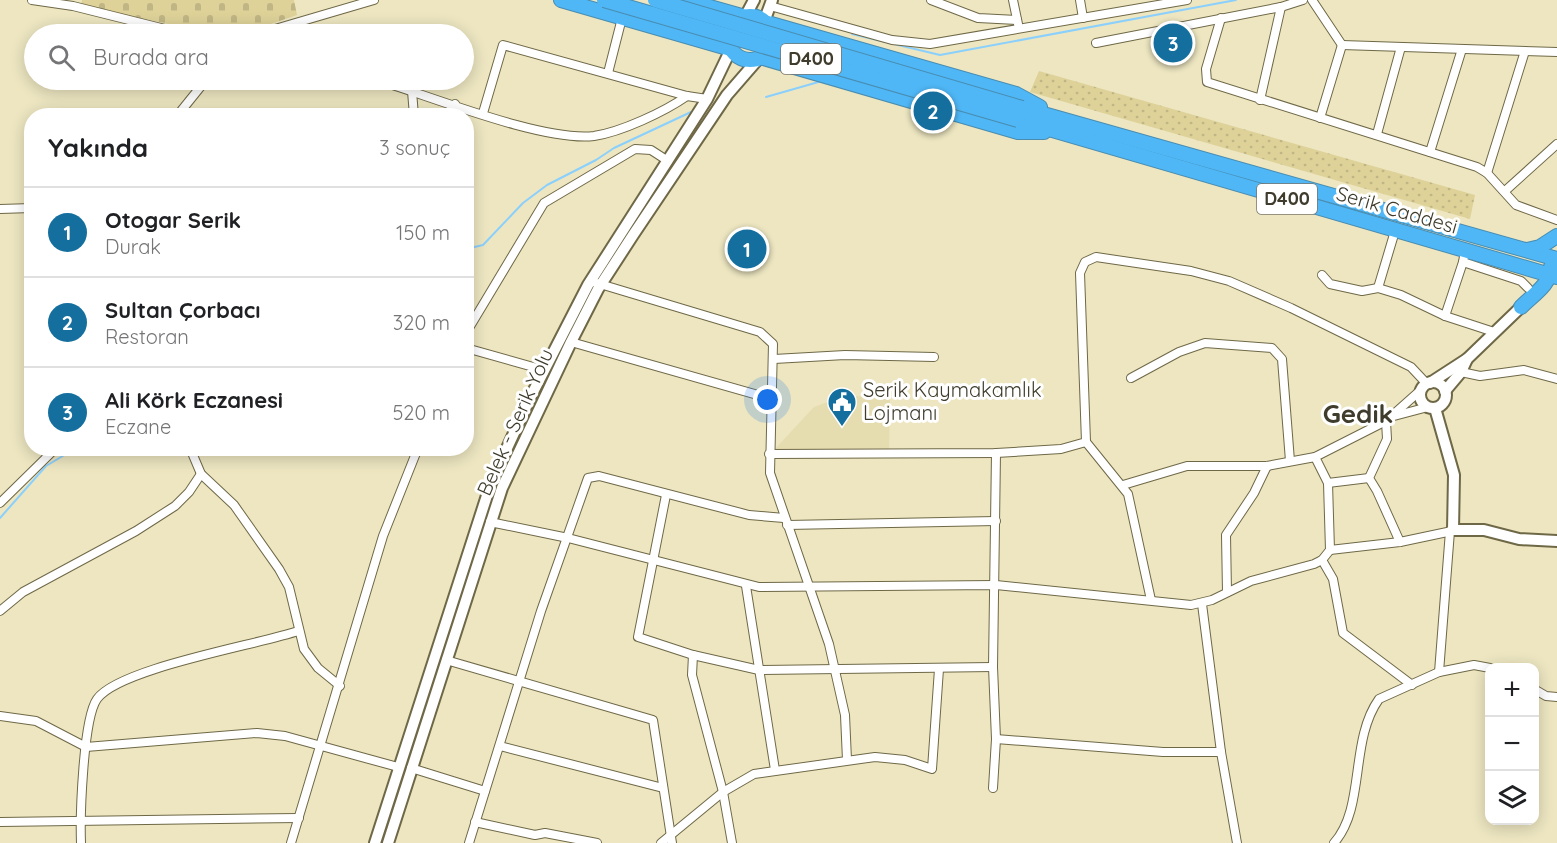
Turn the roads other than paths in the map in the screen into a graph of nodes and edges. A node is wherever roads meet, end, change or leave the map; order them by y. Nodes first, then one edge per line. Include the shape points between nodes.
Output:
1 (33, 0) edge
2 (374, 0) edge
3 (561, 0) edge
4 (604, 0) edge
5 (655, 0) edge
6 (685, 0) edge
7 (754, 0) edge
8 (931, 0) edge
9 (1012, 0) edge
10 (1080, 0) edge
11 (1187, 0) edge
12 (1303, 0) edge
13 (1312, 0) edge
14 (947, 2) edge
15 (771, 3) edge
16 (1142, 4) edge
17 (1281, 7) junction
18 (745, 17) junction
19 (622, 18) junction
20 (1083, 18) junction
21 (1221, 18) junction
22 (1017, 20) junction
23 (764, 22) junction
24 (145, 24) edge
25 (292, 24) edge
26 (1019, 28) junction
27 (1096, 43) dead end
28 (1342, 45) junction
29 (1401, 47) junction
30 (731, 49) junction
31 (1462, 49) junction
32 (1525, 51) junction
33 (1557, 52) edge
34 (760, 57) junction
35 (609, 73) junction
36 (198, 90) edge
37 (409, 90) edge
38 (412, 91) junction
39 (687, 96) junction
40 (707, 99) junction
41 (1260, 100) junction
42 (455, 104) junction
43 (183, 108) edge
44 (413, 108) edge
45 (452, 108) edge
46 (467, 108) edge
47 (474, 110) edge
48 (483, 113) junction
49 (1020, 114) junction
50 (1320, 118) junction
51 (1062, 126) junction
52 (1377, 134) junction
53 (1557, 144) edge
54 (1430, 152) junction
55 (668, 161) junction
56 (1487, 173) junction
57 (1505, 191) junction
58 (24, 208) edge
59 (0, 209) edge
60 (1557, 220) edge
61 (1395, 231) junction
62 (1434, 241) junction
63 (1464, 256) junction
64 (1551, 261) edge
65 (1322, 275) dead end
66 (596, 283) junction
67 (1378, 288) junction
68 (1528, 288) junction
69 (1521, 307) junction
70 (1445, 316) junction
71 (474, 320) edge
72 (1494, 332) junction
73 (571, 342) junction
74 (474, 350) edge
75 (934, 357) dead end
76 (774, 359) junction
77 (1467, 359) junction
78 (544, 370) junction
79 (1461, 372) junction
80 (1131, 378) dead end
81 (1557, 379) edge
82 (1426, 385) junction
83 (1445, 391) junction
84 (772, 399) junction
85 (1432, 407) junction
86 (1394, 416) junction
87 (1386, 421) junction
88 (1086, 442) junction
89 (996, 453) junction
90 (769, 454) junction
91 (48, 456) edge
92 (195, 456) edge
93 (415, 456) edge
94 (1316, 457) junction
95 (1290, 461) junction
96 (1268, 466) junction
97 (201, 474) junction
98 (1369, 478) junction
99 (1328, 483) junction
100 (1123, 485) junction
101 (666, 495) junction
102 (0, 503) edge
103 (786, 521) junction
104 (996, 521) junction
105 (490, 522) junction
106 (1452, 531) junction
107 (568, 538) junction
108 (1557, 541) edge
109 (1400, 542) junction
110 (1330, 550) junction
111 (1322, 560) junction
112 (653, 561) junction
113 (746, 585) junction
114 (996, 585) junction
115 (808, 589) junction
116 (1227, 592) junction
117 (1151, 600) junction
118 (1202, 604) junction
119 (0, 611) edge
120 (298, 631) junction
121 (693, 655) junction
122 (446, 660) junction
123 (993, 667) junction
124 (1485, 668) edge
125 (939, 669) junction
126 (759, 670) junction
127 (834, 670) junction
128 (1439, 672) junction
129 (520, 681) junction
130 (1412, 685) junction
131 (340, 686) junction
132 (1539, 692) edge
133 (1557, 697) edge
134 (0, 716) edge
135 (996, 739) junction
136 (319, 745) junction
137 (500, 746) junction
138 (86, 747) junction
139 (1221, 752) junction
140 (848, 760) junction
141 (398, 767) junction
142 (411, 768) junction
143 (775, 770) junction
144 (663, 788) junction
145 (993, 788) dead end
146 (485, 792) junction
147 (723, 792) junction
148 (298, 818) junction
149 (0, 822) edge
150 (80, 822) junction
151 (475, 822) junction
152 (534, 839) edge
153 (672, 839) edge
154 (81, 843) edge
155 (291, 843) edge
156 (375, 843) edge
157 (388, 843) edge
158 (469, 843) edge
159 (597, 843) edge
160 (660, 843) edge
161 (732, 843) edge
162 (1237, 843) edge
163 (1334, 843) edge

1 - 24 street
2 - 25 street
3 - 19 highway
4 - 49 highway, D400, bridge
5 - 49 highway, D400, bridge
6 - 18 highway
7 - 18 main road
8 - 14 street
9 - 22 street
10 - 20 street
11 - 16 street
12 - 17 street
13 - 28 street
14 - 22 street via 978,18
15 - 23 main road
15 - 26 street via 917,44
16 - 20 street
17 - 21 street
17 - 41 street
18 - 23 highway
18 - 30 highway via 730,30
19 - 30 highway
19 - 35 street
20 - 26 street
21 - 27 street
21 - 41 street via 1206,69 1208,82
22 - 26 street
23 - 34 highway via 771,41
23 - 51 highway via 1016,94
28 - 29 street
28 - 50 street
29 - 31 street
29 - 52 street
30 - 34 highway via 747,60
30 - 40 main road, Belek - Serik Yolu
31 - 32 street
31 - 54 street
32 - 33 street
32 - 56 street
34 - 51 highway via 1018,132
34 - 66 main road, Belek - Serik Yolu via 727,95
35 - 39 street
35 - 48 street via 503,45
36 - 43 street
37 - 38 street
38 - 42 street
38 - 44 street
39 - 40 street
39 - 48 street via 618,130 595,136 557,134
40 - 55 main road, Belek - Serik Yolu
41 - 50 street
42 - 45 street
42 - 46 street
47 - 48 street
49 - 51 highway, Serik Caddesi / D400
50 - 52 street
51 - 61 highway, Serik Caddesi / D400
51 - 64 highway, Serik Caddesi / D400 via 1524,250 1540,247
52 - 54 street
53 - 57 street
54 - 56 street
55 - 66 main road, Belek - Serik Yolu
55 - 71 street via 651,150 635,149 546,201
56 - 57 street
57 - 60 street via 1516,205
58 - 59 street
61 - 62 highway, Serik Caddesi / D400
61 - 67 street
62 - 63 highway, Serik Caddesi / D400
62 - 64 highway via 1454,242 1528,261
63 - 64 highway, Serik Caddesi / D400
63 - 68 street via 1521,280
63 - 70 street
64 - 68 highway
64 - 69 highway
65 - 67 street via 1330,284 1344,288
66 - 73 main road, Belek - Serik Yolu
66 - 76 street via 765,334 773,344
66 - 78 main road, Belek - Serik Yolu
67 - 70 street
68 - 69 highway
69 - 72 main road
70 - 72 street
72 - 77 main road
73 - 84 street
73 - 105 main road, Belek - Serik Yolu via 502,488
74 - 78 street
75 - 76 street via 845,355
76 - 84 street
77 - 79 main road
77 - 82 main road
78 - 141 main road, Belek - Serik Yolu via 491,483
79 - 81 street via 1480,376 1524,370
79 - 83 main road
80 - 95 street via 1205,343 1272,348 1282,359
82 - 83 main road via 1437,384
82 - 85 main road via 1421,399
82 - 86 street
82 - 88 street via 1411,368 1229,281 1191,271 1096,257 1085,262 1080,273
83 - 85 main road via 1444,402
84 - 90 street
85 - 86 street
85 - 106 main road via 1452,462
86 - 87 street
87 - 94 street
87 - 98 street via 1388,439
88 - 89 street via 1061,450
88 - 100 street
89 - 90 street
89 - 104 street
90 - 103 street via 770,473
91 - 102 street
92 - 97 street
93 - 131 street via 383,536
94 - 95 street
94 - 99 street
95 - 96 street
96 - 100 street via 1186,466
96 - 116 street via 1226,535
97 - 119 street via 175,506 23,592
97 - 120 street via 234,505 279,569 289,588
98 - 99 street
98 - 109 street
99 - 110 street
100 - 117 street via 1132,504
101 - 103 street
101 - 107 street via 592,475
101 - 112 street
103 - 104 street
103 - 115 street
104 - 114 street
105 - 107 street
105 - 122 main road, Belek - Serik Yolu
106 - 108 main road via 1484,530 1519,539
106 - 109 street
106 - 128 street
107 - 112 street
107 - 129 street
109 - 110 street
110 - 111 street
111 - 116 street
111 - 130 street via 1333,579 1343,633
112 - 113 street
112 - 121 street via 638,637
113 - 115 street
113 - 126 street
114 - 115 street
114 - 117 street
114 - 123 street
115 - 127 street via 829,644
116 - 118 street
117 - 118 street
118 - 139 street
120 - 131 street via 309,658
120 - 138 street via 219,650 111,686 91,711
121 - 126 street
121 - 147 street via 692,675
122 - 129 street
122 - 142 main road, Belek - Serik Yolu
123 - 125 street
123 - 135 street
124 - 128 street via 1474,665
125 - 127 street
125 - 140 street via 932,769 896,759
126 - 127 street
126 - 143 street
127 - 140 street via 847,727
128 - 130 street
129 - 137 street
129 - 144 street via 652,720
130 - 163 street via 1383,696 1376,703 1360,749 1349,817
131 - 136 street
132 - 133 street
134 - 138 street via 36,722
135 - 139 street via 1162,752
135 - 145 street
136 - 138 street via 271,734 245,733
136 - 141 street
136 - 148 street
137 - 144 street
137 - 146 street
138 - 150 street
139 - 162 street
140 - 143 street
141 - 156 main road, Belek - Serik Yolu
142 - 146 street
142 - 157 main road, Belek - Serik Yolu
143 - 147 street via 745,777
144 - 153 street
146 - 151 street
147 - 153 street
147 - 161 street
148 - 150 street
148 - 155 street
149 - 150 street
150 - 154 street
151 - 152 street
151 - 158 street
152 - 159 street via 545,833
153 - 160 street

